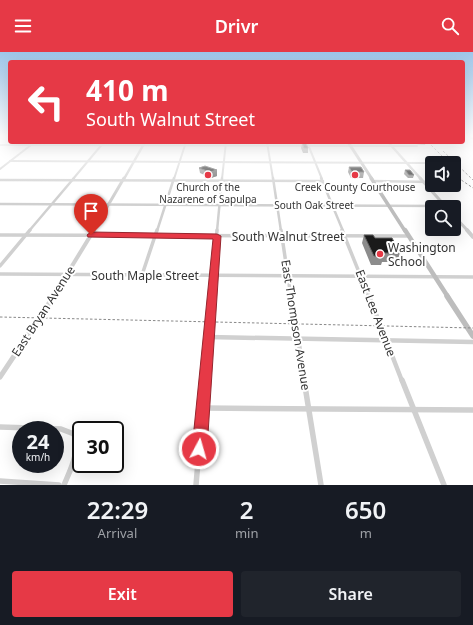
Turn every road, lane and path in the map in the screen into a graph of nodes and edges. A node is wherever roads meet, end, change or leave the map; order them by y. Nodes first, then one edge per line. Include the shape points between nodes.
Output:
1 (17, 156) edge
2 (92, 156) edge
3 (137, 156) edge
4 (181, 156) edge
5 (224, 156) edge
6 (268, 156) edge
7 (313, 156) edge
8 (356, 156) edge
9 (402, 156) edge
10 (10, 161) junction
11 (88, 161) junction
12 (134, 161) junction
13 (179, 161) junction
14 (223, 162) junction
15 (269, 162) junction
16 (315, 162) junction
17 (360, 162) junction
18 (407, 162) junction
19 (425, 163) edge
20 (0, 165) edge
21 (5, 165) junction
22 (0, 169) edge
23 (0, 180) edge
24 (123, 180) junction
25 (71, 181) junction
26 (172, 181) junction
27 (222, 181) junction
28 (272, 181) junction
29 (323, 181) junction
30 (373, 181) junction
31 (423, 182) junction
32 (440, 200) edge
33 (0, 204) edge
34 (52, 204) junction
35 (109, 204) junction
36 (164, 205) junction
37 (220, 205) junction
38 (332, 205) junction
39 (276, 206) junction
40 (389, 206) junction
41 (425, 206) edge
42 (461, 223) edge
43 (0, 235) edge
44 (26, 235) junction
45 (91, 235) junction
46 (153, 236) junction
47 (217, 236) junction
48 (282, 236) junction
49 (345, 236) junction
50 (408, 236) junction
51 (473, 236) edge
52 (0, 266) edge
53 (0, 274) edge
54 (142, 274) junction
55 (68, 275) junction
56 (214, 275) junction
57 (287, 276) junction
58 (362, 276) junction
59 (434, 276) junction
60 (473, 276) edge
61 (473, 336) edge
62 (209, 337) junction
63 (297, 338) junction
64 (386, 340) junction
65 (473, 342) edge
66 (0, 377) edge
67 (203, 408) junction
68 (309, 409) junction
69 (473, 410) edge
70 (415, 411) junction
71 (0, 427) edge
72 (0, 481) edge
73 (59, 485) edge
74 (64, 485) edge
75 (196, 485) edge
76 (321, 485) edge
77 (444, 485) edge

1 - 10 street
2 - 11 street
3 - 12 street, East Bryan Avenue
4 - 13 street
5 - 14 street
6 - 15 street, East Thompson Avenue
7 - 16 street, East Lee Avenue
8 - 17 main road
9 - 18 street
10 - 11 street
10 - 21 street
11 - 12 street
11 - 25 street
12 - 13 street
12 - 24 street, East Bryan Avenue
13 - 14 street
13 - 26 street
14 - 15 street
14 - 27 street
15 - 16 street
15 - 28 street, East Thompson Avenue
16 - 17 street
16 - 29 street, East Lee Avenue
17 - 18 street
17 - 30 main road
18 - 19 street
18 - 31 street
20 - 21 street
21 - 22 street
23 - 25 street
24 - 25 street
24 - 26 street
24 - 35 street, East Bryan Avenue
25 - 34 street
26 - 27 street
26 - 36 street
27 - 28 street
27 - 37 street
28 - 29 street
28 - 39 street, East Thompson Avenue
29 - 38 street, East Lee Avenue
30 - 31 street
30 - 40 main road
31 - 32 street
33 - 34 street, South Oak Street
34 - 35 street, South Oak Street
34 - 44 street
35 - 36 street, South Oak Street
35 - 45 street, East Bryan Avenue
36 - 37 street, South Oak Street
36 - 46 street
37 - 39 street, South Oak Street
37 - 47 street
38 - 39 street, South Oak Street
38 - 40 street, South Oak Street
38 - 49 street, East Lee Avenue
39 - 48 street, East Thompson Avenue
40 - 41 street, South Oak Street
40 - 50 main road
42 - 51 street
43 - 44 street, South Walnut Street
44 - 45 street, South Walnut Street
44 - 52 street
45 - 46 street, South Walnut Street
45 - 55 street, East Bryan Avenue
46 - 47 street, South Walnut Street
46 - 54 street
47 - 48 street, South Walnut Street
47 - 56 street
48 - 49 street, South Walnut Street
48 - 57 street, East Thompson Avenue
49 - 50 street, South Walnut Street
49 - 58 street, East Lee Avenue
50 - 59 main road
53 - 55 street, South Maple Street
54 - 55 street, South Maple Street
54 - 56 street, South Maple Street
55 - 66 street, East Bryan Avenue
56 - 57 street, South Maple Street
56 - 62 street
57 - 58 street, South Maple Street
57 - 63 street, East Thompson Avenue
58 - 59 street, South Maple Street
58 - 64 street, East Lee Avenue
59 - 60 street, South Maple Street
59 - 61 main road
62 - 63 street
62 - 67 street
63 - 64 street
63 - 68 street, East Thompson Avenue
64 - 65 street
64 - 70 street, East Lee Avenue
67 - 68 street
67 - 75 street
68 - 70 street
68 - 76 street, East Thompson Avenue
69 - 70 street
70 - 77 street, East Lee Avenue
71 - 74 street via 61,430 74,434 77,447
72 - 73 street

